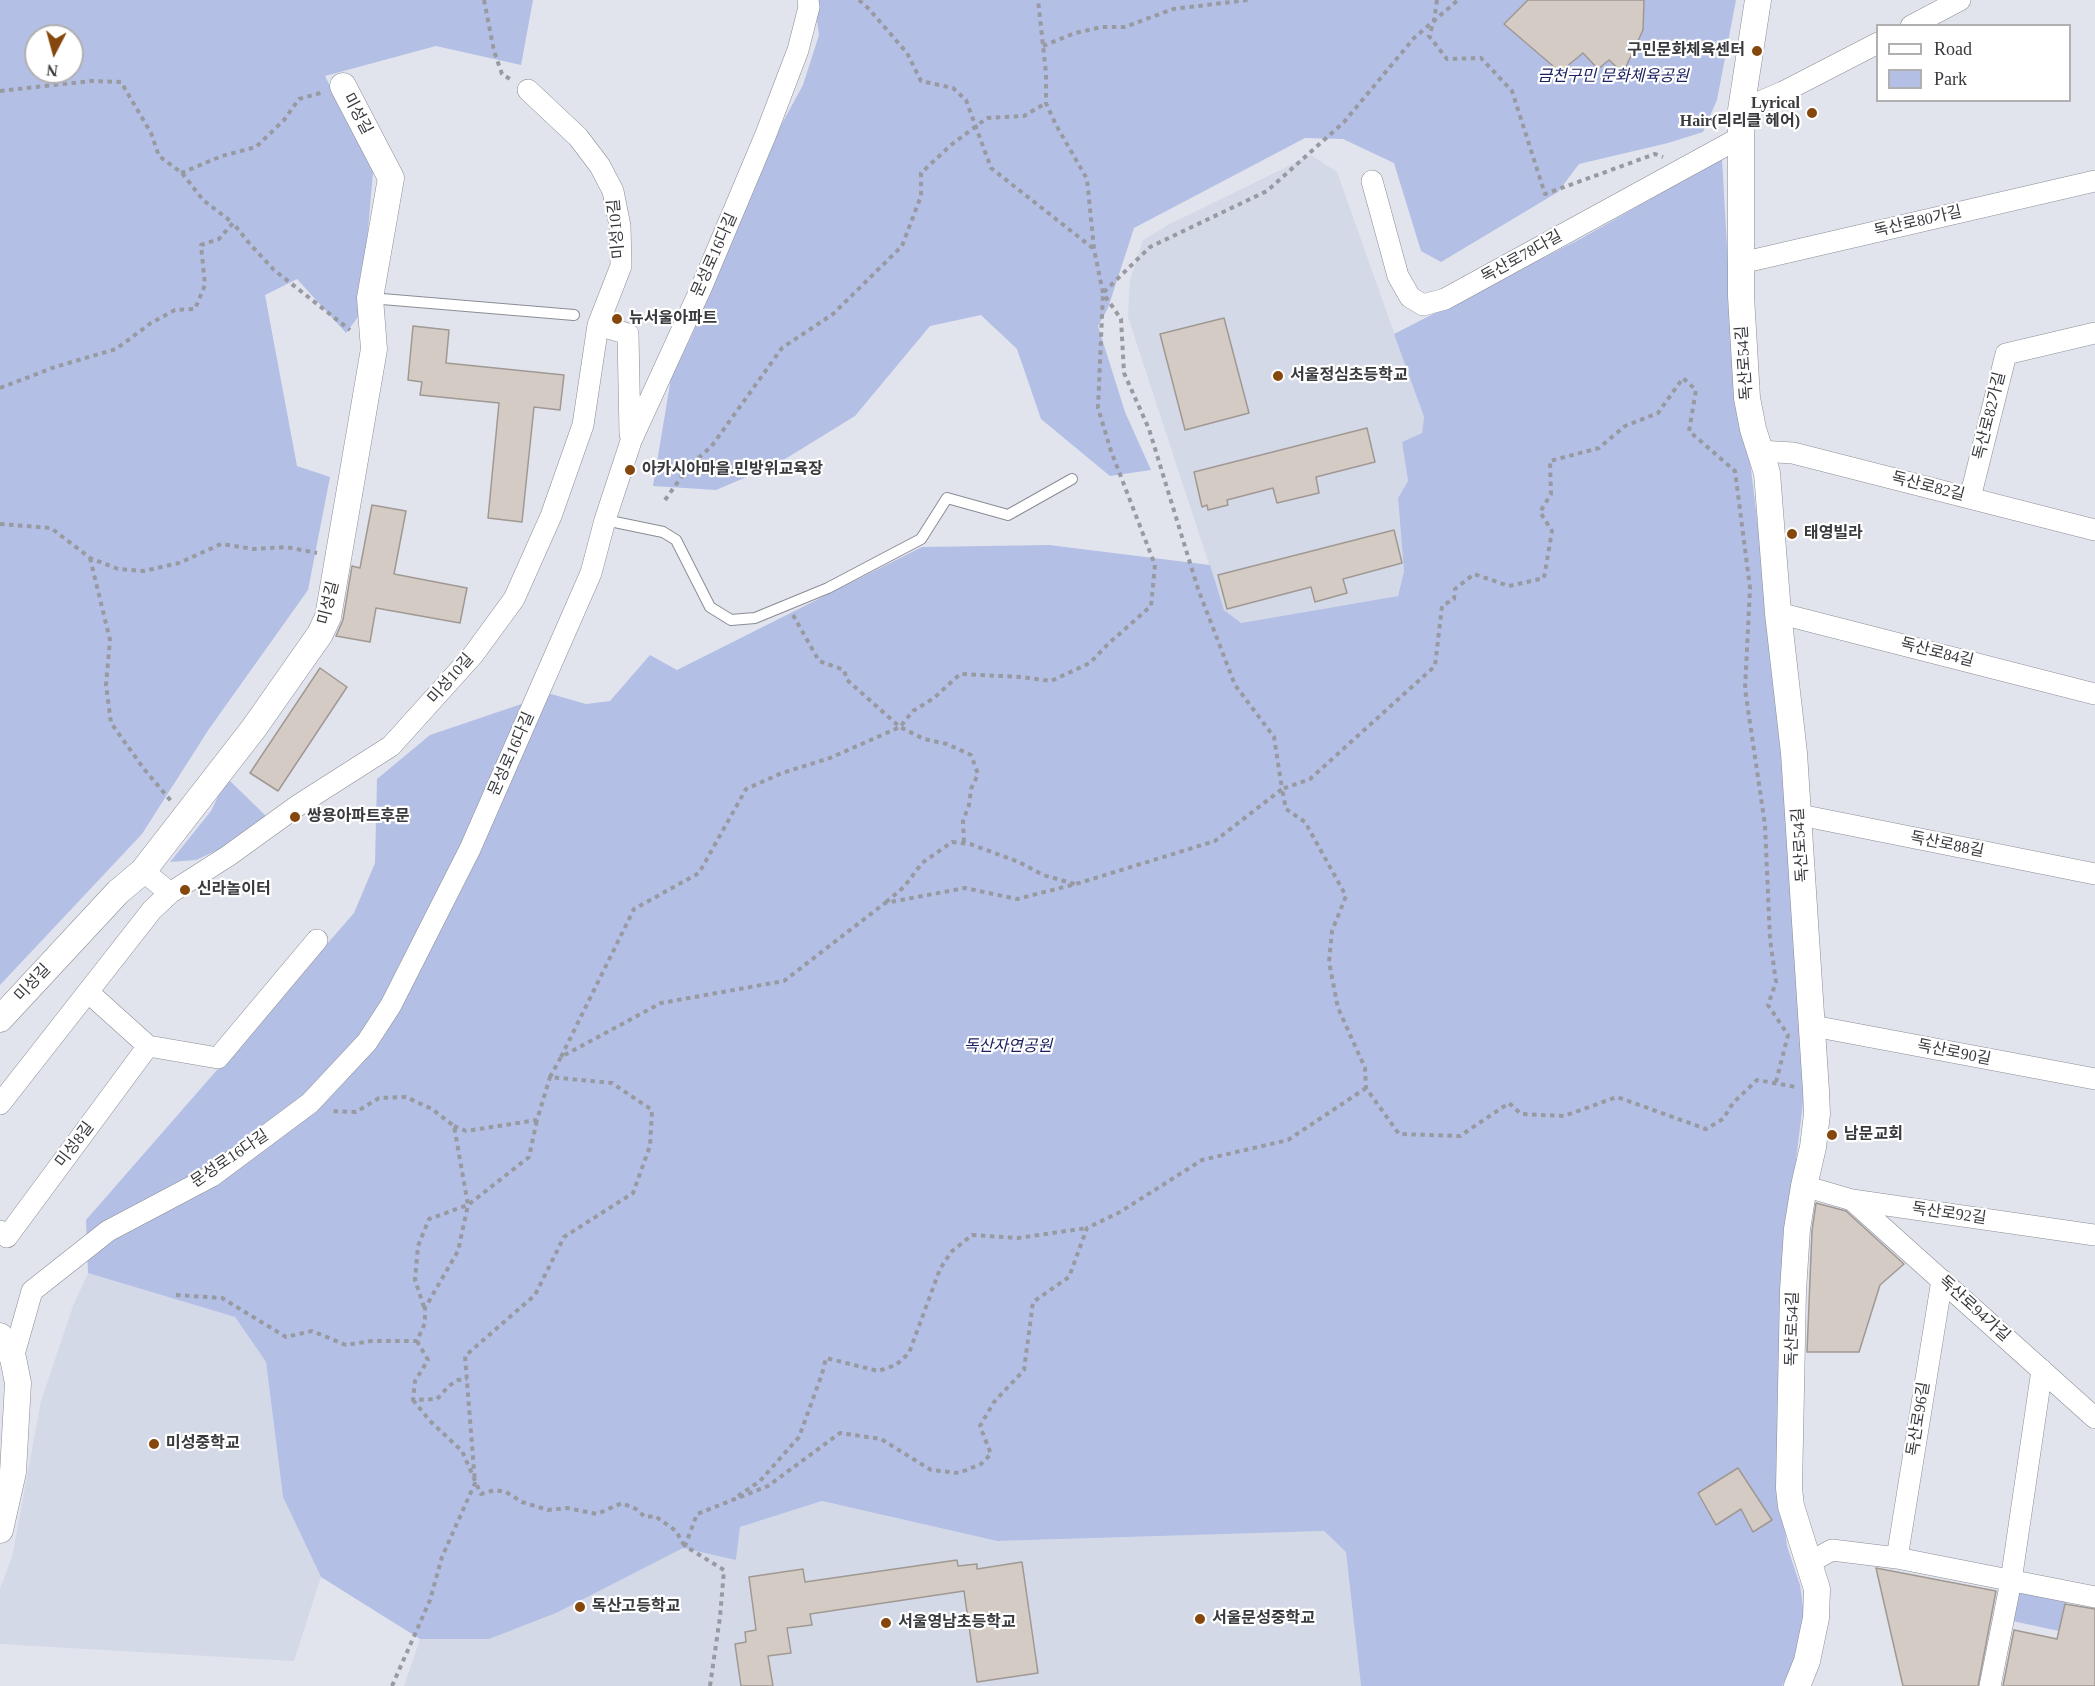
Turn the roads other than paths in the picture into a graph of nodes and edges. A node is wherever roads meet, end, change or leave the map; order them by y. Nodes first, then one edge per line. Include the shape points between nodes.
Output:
1 (808, 0) edge
2 (1758, 0) edge
3 (1960, 0) edge
4 (1915, 24) edge
5 (1876, 44) edge
6 (343, 86) road end
7 (528, 90) road end
8 (1741, 110) junction
9 (1741, 137) junction
10 (1372, 181) dead end
11 (2095, 181) edge
12 (1741, 263) junction
13 (370, 298) junction
14 (574, 315) dead end
15 (598, 325) junction
16 (2095, 333) edge
17 (631, 441) junction
18 (1759, 451) junction
19 (1072, 479) dead end
20 (1970, 498) junction
21 (605, 520) junction
22 (2095, 530) edge
23 (1778, 613) junction
24 (2095, 694) edge
25 (1800, 816) junction
26 (143, 871) junction
27 (2095, 874) edge
28 (170, 893) junction
29 (317, 940) dead end
30 (88, 992) junction
31 (0, 1019) edge
32 (1813, 1026) junction
33 (148, 1046) junction
34 (2095, 1079) edge
35 (0, 1104) edge
36 (1804, 1186) junction
37 (1852, 1200) junction
38 (0, 1231) edge
39 (2095, 1235) edge
40 (1942, 1280) junction
41 (6, 1347) edge
42 (2042, 1370) junction
43 (2095, 1418) edge
44 (0, 1530) edge
45 (1897, 1558) junction
46 (1810, 1562) junction
47 (2011, 1581) junction
48 (2095, 1598) edge
49 (1797, 1686) edge
50 (1990, 1686) edge

1 - 17 street, 문성로16다길 via 798,50 751,173
2 - 8 street, 독산로54길
3 - 4 street
5 - 8 street
6 - 13 street, 미성길 via 391,178
7 - 15 street, 미성10길 via 578,137 613,191 620,226 621,266
8 - 9 street, 독산로54길
9 - 10 street, 독산로78다길 via 1445,299 1423,305 1410,297 1398,276
9 - 12 street, 독산로54길
11 - 12 street, 독산로80가길
12 - 18 street, 독산로54길 via 1747,398
13 - 14 lane
13 - 26 street, 미성길 via 374,349 328,617 254,728
15 - 17 street via 628,334
15 - 28 street, 미성10길 via 587,407 570,466 514,599 473,655 391,746
16 - 20 street, 독산로82가길 via 2006,354
17 - 21 street, 문성로16다길
18 - 20 street, 독산로82길 via 1793,453
18 - 23 street, 독산로54길 via 1767,473
19 - 21 lane via 1008,516 946,498 921,539 828,588 755,618 731,620 710,608 676,540 663,532
20 - 22 street, 독산로82길
21 - 41 street, 문성로16다길 via 591,573 465,859 391,1005 367,1042 314,1098 212,1176 108,1231 32,1291
23 - 24 street, 독산로84길
23 - 25 street, 독산로54길
25 - 27 street, 독산로88길
25 - 32 street, 독산로54길
26 - 28 street
26 - 31 street, 미성길 via 118,892
28 - 30 street via 152,910
29 - 33 street via 218,1058
30 - 33 street
30 - 35 street
32 - 34 street, 독산로90길
32 - 36 street, 독산로54길 via 1817,1114
33 - 38 street, 미성8길 via 7,1237
36 - 37 street, 독산로92길
36 - 46 street, 독산로54길 via 1793,1291 1789,1488
37 - 39 street, 독산로92길
37 - 40 street, 독산로94가길
40 - 42 street, 독산로94가길
40 - 45 street, 독산로96길
41 - 44 street via 18,1383 13,1472
42 - 43 street, 독산로94가길
42 - 47 street
45 - 46 street via 1832,1550
45 - 47 street
46 - 49 street, 독산로54길 via 1817,1588 1816,1618
47 - 48 street
47 - 50 street

